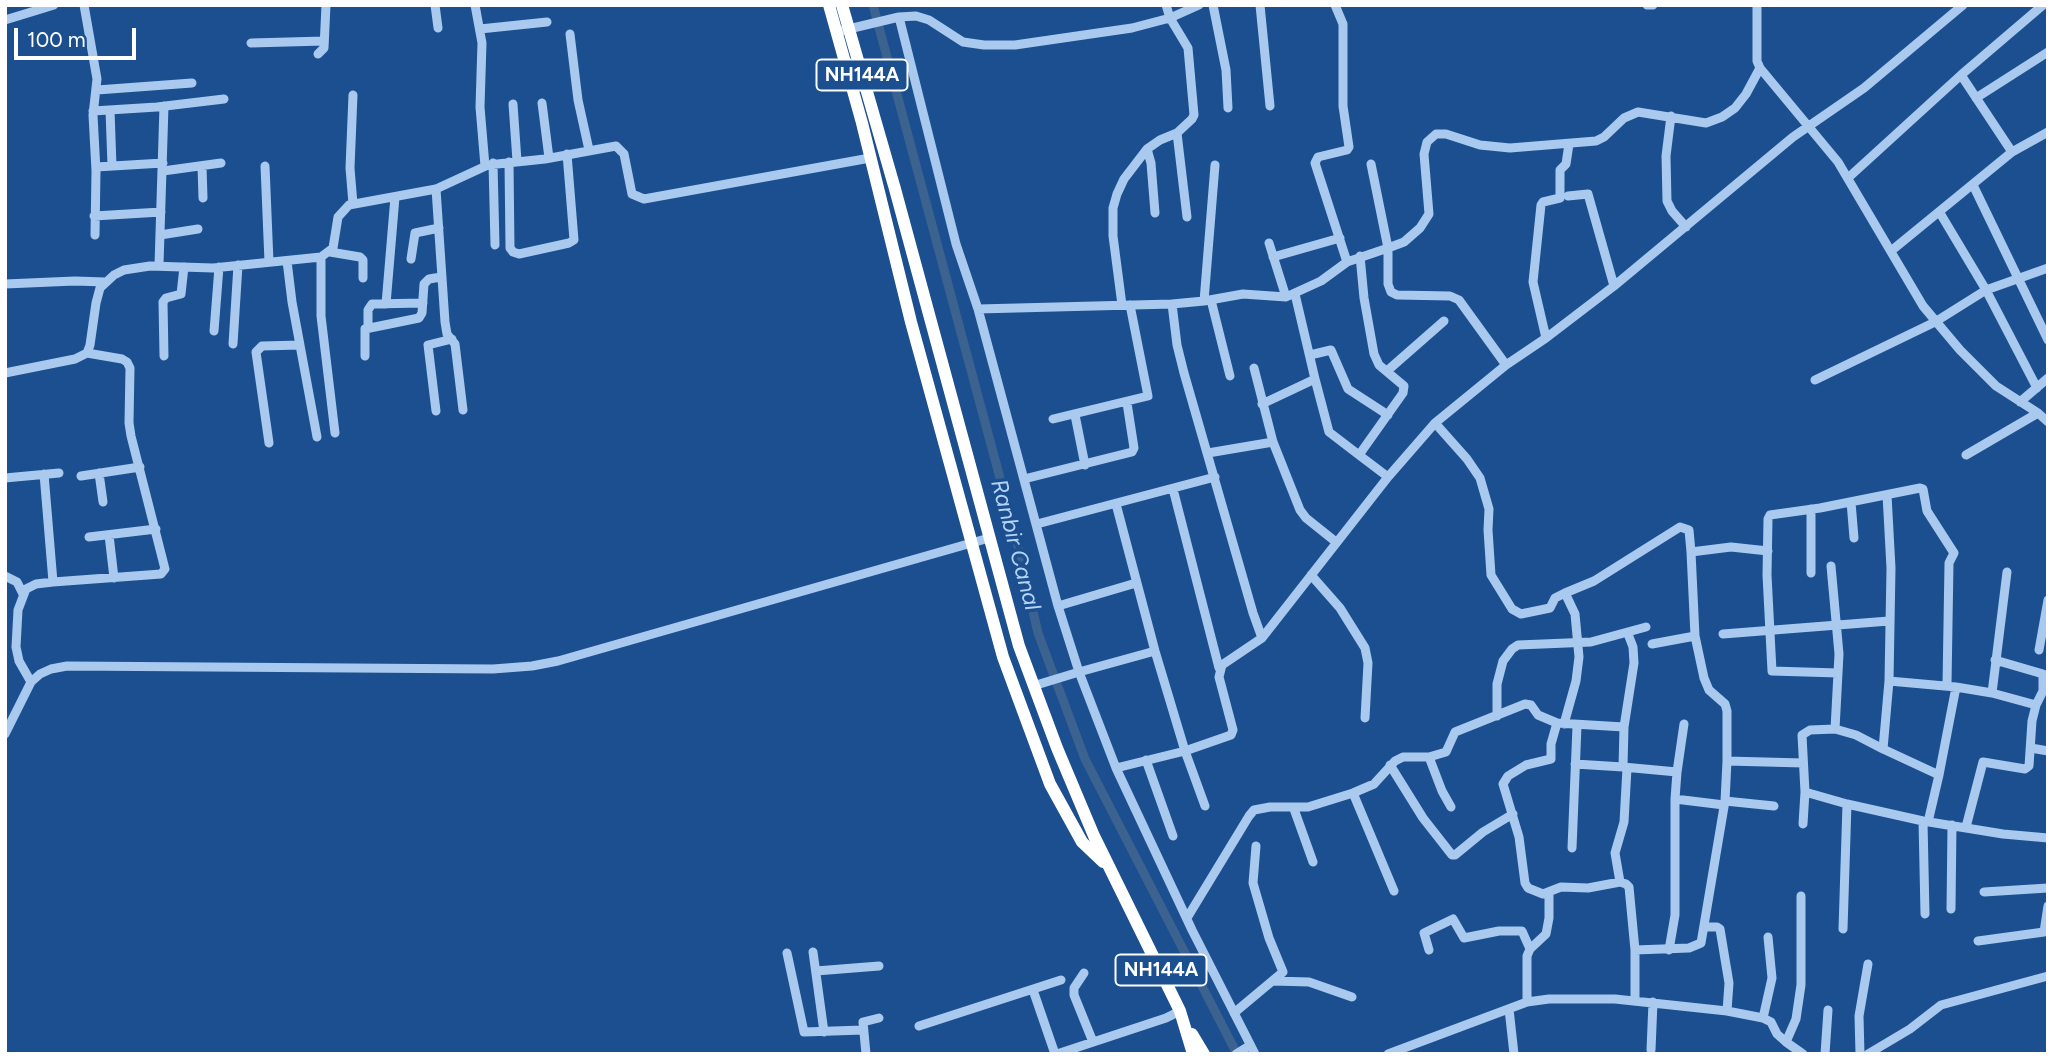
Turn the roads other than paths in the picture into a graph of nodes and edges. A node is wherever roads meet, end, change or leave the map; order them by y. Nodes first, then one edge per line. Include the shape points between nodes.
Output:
1 (54, 5) edge
2 (84, 5) edge
3 (326, 5) edge
4 (435, 5) edge
5 (475, 5) edge
6 (829, 5) edge
7 (842, 5) edge
8 (900, 5) edge
9 (1166, 5) edge
10 (1199, 5) edge
11 (1213, 5) edge
12 (1260, 5) edge
13 (1335, 5) edge
14 (1647, 5) edge
15 (1653, 5) edge
16 (1756, 5) edge
17 (1963, 5) edge
18 (2043, 5) edge
19 (901, 17) junction
20 (1170, 18) junction
21 (5, 20) edge
22 (547, 22) dead end
23 (438, 28) dead end
24 (480, 29) junction
25 (842, 30) junction
26 (569, 34) dead end
27 (324, 41) junction
28 (251, 43) dead end
29 (2048, 52) edge
30 (318, 54) dead end
31 (1760, 68) junction
32 (1961, 75) junction
33 (192, 83) dead end
34 (97, 90) junction
35 (353, 95) dead end
36 (1976, 98) junction
37 (224, 99) dead end
38 (542, 103) dead end
39 (513, 104) dead end
40 (164, 106) junction
41 (1270, 106) dead end
42 (1228, 108) dead end
43 (110, 110) junction
44 (93, 111) junction
45 (1671, 116) junction
46 (1810, 127) junction
47 (2048, 132) edge
48 (1177, 133) junction
49 (1569, 144) junction
50 (1147, 149) junction
51 (589, 150) junction
52 (2012, 152) junction
53 (567, 154) junction
54 (549, 158) junction
55 (870, 158) junction
56 (513, 162) junction
57 (221, 163) dead end
58 (1371, 164) dead end
59 (489, 165) junction
60 (1215, 165) dead end
61 (112, 166) junction
62 (202, 166) junction
63 (265, 166) dead end
64 (96, 167) junction
65 (163, 167) junction
66 (1848, 178) junction
67 (1973, 185) junction
68 (436, 189) junction
69 (1568, 196) dead end
70 (395, 197) junction
71 (203, 198) dead end
72 (353, 204) junction
73 (161, 212) junction
74 (1155, 213) dead end
75 (1940, 213) junction
76 (94, 216) junction
77 (1187, 217) dead end
78 (1686, 228) junction
79 (198, 229) dead end
80 (439, 229) junction
81 (95, 235) dead end
82 (160, 235) junction
83 (1340, 238) junction
84 (1269, 243) dead end
85 (495, 245) dead end
86 (1388, 248) junction
87 (1891, 251) junction
88 (325, 255) junction
89 (1360, 256) junction
90 (1273, 257) junction
91 (411, 259) dead end
92 (287, 261) junction
93 (269, 262) junction
94 (1348, 262) junction
95 (159, 265) junction
96 (238, 265) junction
97 (184, 267) junction
98 (219, 267) junction
99 (2048, 268) edge
100 (441, 277) junction
101 (2019, 277) junction
102 (363, 278) dead end
103 (105, 282) junction
104 (5, 284) edge
105 (1614, 286) junction
106 (1986, 290) junction
107 (1291, 295) junction
108 (1208, 301) junction
109 (422, 303) junction
110 (386, 304) junction
111 (1172, 304) junction
112 (1126, 305) junction
113 (978, 309) junction
114 (1444, 321) dead end
115 (1935, 321) junction
116 (368, 328) junction
117 (214, 331) dead end
118 (1546, 338) junction
119 (452, 339) junction
120 (2048, 340) edge
121 (233, 344) dead end
122 (300, 345) junction
123 (87, 353) junction
124 (1310, 355) junction
125 (164, 356) dead end
126 (365, 356) dead end
127 (1506, 365) junction
128 (1254, 368) dead end
129 (1387, 371) junction
130 (5, 373) edge
131 (1230, 376) dead end
132 (1315, 379) junction
133 (2048, 379) edge
134 (1815, 380) dead end
135 (2037, 388) junction
136 (2020, 402) junction
137 (1127, 403) junction
138 (1262, 404) junction
139 (463, 410) dead end
140 (436, 411) dead end
141 (2038, 413) junction
142 (1075, 415) junction
143 (1388, 415) junction
144 (1053, 419) dead end
145 (2048, 422) edge
146 (1435, 423) junction
147 (335, 433) dead end
148 (317, 437) dead end
149 (1273, 442) junction
150 (269, 443) dead end
151 (1208, 453) junction
152 (1359, 455) junction
153 (1966, 456) dead end
154 (1085, 465) junction
155 (140, 467) junction
156 (59, 473) dead end
157 (99, 473) junction
158 (44, 474) junction
159 (81, 477) dead end
160 (1215, 477) junction
161 (1388, 477) junction
162 (5, 478) edge
163 (1024, 479) junction
164 (1172, 489) junction
165 (1887, 495) junction
166 (103, 502) dead end
167 (1851, 502) junction
168 (1116, 504) junction
169 (1811, 509) junction
170 (1037, 524) junction
171 (156, 530) junction
172 (109, 535) junction
173 (89, 537) dead end
174 (989, 538) junction
175 (1854, 538) dead end
176 (1336, 542) junction
177 (971, 543) junction
178 (1768, 551) junction
179 (1691, 552) junction
180 (1831, 566) dead end
181 (2007, 572) dead end
182 (1811, 573) dead end
183 (1311, 575) junction
184 (5, 576) edge
185 (114, 578) junction
186 (53, 582) junction
187 (1136, 583) junction
188 (23, 593) junction
189 (1565, 593) junction
190 (2048, 600) edge
191 (1058, 606) junction
192 (2047, 611) edge
193 (1889, 621) junction
194 (1836, 625) junction
195 (1646, 627) dead end
196 (1770, 631) junction
197 (1628, 634) junction
198 (1723, 634) dead end
199 (1695, 636) junction
200 (1262, 638) junction
201 (1579, 643) junction
202 (1652, 644) dead end
203 (2039, 650) dead end
204 (1155, 651) junction
205 (1995, 660) junction
206 (1219, 668) junction
207 (1079, 672) junction
208 (1838, 673) junction
209 (1889, 681) junction
210 (31, 682) junction
211 (1039, 685) junction
212 (1952, 686) junction
213 (1992, 693) junction
214 (2036, 705) junction
215 (1497, 716) junction
216 (1365, 718) dead end
217 (1560, 724) junction
218 (1684, 724) dead end
219 (1577, 726) junction
220 (1624, 727) junction
221 (1835, 729) junction
222 (5, 734) edge
223 (2031, 748) junction
224 (1883, 749) junction
225 (1185, 751) junction
226 (2048, 751) edge
227 (1429, 757) junction
228 (1146, 760) junction
229 (1727, 761) junction
230 (1803, 763) junction
231 (1574, 764) junction
232 (1390, 765) junction
233 (1625, 767) junction
234 (1116, 768) junction
235 (1677, 772) junction
236 (1939, 775) junction
237 (1805, 792) junction
238 (1353, 793) junction
239 (1675, 799) junction
240 (1724, 803) junction
241 (1847, 804) junction
242 (1205, 806) dead end
243 (1774, 806) dead end
244 (1451, 807) dead end
245 (1294, 808) junction
246 (1513, 814) junction
247 (1925, 821) junction
248 (1803, 824) dead end
249 (1952, 825) junction
250 (1966, 827) junction
251 (1173, 836) dead end
252 (2048, 838) edge
253 (1256, 846) dead end
254 (1572, 848) dead end
255 (1313, 862) dead end
256 (1110, 872) junction
257 (1620, 882) junction
258 (2048, 888) edge
259 (1394, 891) dead end
260 (1984, 892) dead end
261 (1549, 894) junction
262 (1801, 896) dead end
263 (2048, 905) edge
264 (1951, 909) dead end
265 (1925, 914) dead end
266 (1186, 918) junction
267 (1705, 927) junction
268 (1843, 929) dead end
269 (2046, 934) edge
270 (1768, 937) dead end
271 (1978, 942) dead end
272 (1530, 949) junction
273 (1429, 950) dead end
274 (1635, 950) junction
275 (1669, 950) junction
276 (813, 952) dead end
277 (788, 953) dead end
278 (1868, 964) dead end
279 (879, 966) dead end
280 (816, 971) junction
281 (1084, 972) dead end
282 (2048, 976) edge
283 (1061, 980) dead end
284 (1274, 981) junction
285 (1033, 990) junction
286 (1352, 997) dead end
287 (1635, 1000) junction
288 (1527, 1002) junction
289 (1653, 1002) junction
290 (1509, 1009) junction
291 (1828, 1010) dead end
292 (1180, 1011) junction
293 (1727, 1011) junction
294 (1234, 1013) junction
295 (879, 1018) dead end
296 (1763, 1018) junction
297 (1186, 1025) junction
298 (919, 1026) dead end
299 (863, 1030) junction
300 (824, 1032) junction
301 (1093, 1042) junction
302 (1786, 1042) junction
303 (1651, 1050) dead end
304 (1245, 1051) edge
305 (866, 1054) edge
306 (1056, 1054) edge
307 (1193, 1054) edge
308 (1204, 1054) edge
309 (1388, 1054) edge
310 (1514, 1054) edge
311 (1803, 1054) edge
312 (1825, 1054) edge
313 (1860, 1054) edge
314 (1868, 1054) edge

1 - 21 street
2 - 34 street
3 - 27 street
4 - 23 street
5 - 24 street
6 - 25 highway, NH144A
7 - 25 highway, NH144A
8 - 19 street
9 - 20 street
10 - 20 street
11 - 42 street
12 - 41 street
13 - 83 street via 1343,24 1343,106 1349,147 1318,157 1315,163
14 - 15 street
16 - 31 street
17 - 46 street
18 - 32 street
19 - 20 street via 929,20 963,42 984,45 1054,40
19 - 25 street
19 - 113 street via 957,244
20 - 48 street via 1188,48 1194,111
22 - 24 street
24 - 59 street via 481,107
25 - 55 highway, NH144A
25 - 174 highway, NH144A via 895,189
26 - 51 street
27 - 28 street
27 - 30 street via 324,50
29 - 36 street
31 - 45 street via 1746,94 1722,117 1698,123
31 - 46 street
32 - 36 street
32 - 66 street
33 - 34 street
34 - 44 street
35 - 72 street
36 - 52 street
37 - 40 street
38 - 54 street
39 - 56 street
40 - 43 street
40 - 65 street
43 - 44 street
43 - 61 street
44 - 64 street
45 - 49 street via 1638,112 1596,141
45 - 78 street via 1667,201
46 - 66 street
46 - 78 street
47 - 52 street
48 - 50 street
48 - 77 street
49 - 86 street via 1493,147 1436,134 1427,142 1424,154 1429,214 1404,242
49 - 118 street via 1566,164 1560,170 1560,198 1541,205 1533,282
50 - 74 street
50 - 112 street via 1124,179 1113,208 1113,236
51 - 53 street
51 - 55 street via 611,145 620,148 632,194 644,199
52 - 67 street
53 - 54 street
53 - 56 street via 574,240 519,254 510,248
54 - 56 street
55 - 177 highway
56 - 59 street
57 - 62 street
58 - 86 street
59 - 68 street
59 - 85 street
60 - 108 street
61 - 64 street
61 - 65 street
62 - 65 street
62 - 71 street
63 - 93 street
64 - 76 street
65 - 73 street
66 - 87 street
67 - 75 street
67 - 101 street
68 - 70 street
68 - 80 street
69 - 105 street via 1588,194
70 - 72 street
70 - 110 street
72 - 88 street via 340,212 335,243
73 - 76 street
73 - 82 street
75 - 87 street
75 - 106 street
76 - 81 street
78 - 105 street
79 - 82 street
80 - 91 street via 415,233
80 - 100 street
82 - 95 street
83 - 90 street
83 - 94 street
84 - 90 street
86 - 89 street
86 - 127 street via 1391,292 1458,300
87 - 115 street
88 - 92 street
88 - 102 street via 360,257
88 - 147 street via 320,304
89 - 94 street
89 - 129 street via 1370,337 1376,360
90 - 107 street
92 - 93 street
92 - 122 street
93 - 96 street
94 - 107 street
95 - 97 street
95 - 103 street via 124,270
96 - 98 street
96 - 121 street
97 - 98 street
97 - 125 street via 181,294 163,302
98 - 117 street
99 - 101 street
100 - 109 street via 426,280
100 - 119 street via 447,334
101 - 106 street
101 - 120 street
103 - 104 street
103 - 123 street via 98,295
105 - 118 street
106 - 115 street
106 - 135 street
107 - 108 street via 1243,294
107 - 124 street
108 - 111 street
108 - 131 street
109 - 110 street
109 - 116 street via 417,319
110 - 116 street via 368,307
111 - 112 street
111 - 151 street via 1177,345
112 - 113 street
112 - 137 street via 1149,393
113 - 163 street
114 - 129 street
115 - 134 street
115 - 136 street via 1996,386
116 - 126 street via 363,333
118 - 127 street
119 - 139 street
119 - 140 street via 428,345
122 - 148 street
122 - 150 street via 262,346 256,352
123 - 130 street
123 - 155 street via 122,359 129,365 129,423
124 - 132 street
124 - 143 street via 1331,350 1348,389
127 - 146 street
128 - 138 street
129 - 143 street via 1405,389
132 - 138 street
132 - 152 street via 1329,432
133 - 135 street
135 - 136 street
136 - 141 street
137 - 142 street
137 - 154 street via 1133,450
138 - 149 street
141 - 145 street
141 - 153 street
142 - 144 street
142 - 154 street
143 - 152 street
146 - 161 street
146 - 189 street via 1480,478 1489,509 1491,575 1512,609 1521,614 1550,608 1555,598
149 - 151 street
149 - 176 street via 1300,510
151 - 160 street
152 - 161 street
154 - 163 street
155 - 157 street
155 - 171 street
156 - 158 street
157 - 159 street
157 - 166 street
158 - 162 street
158 - 186 street
160 - 164 street
160 - 200 street
161 - 176 street
163 - 170 street
164 - 168 street
164 - 206 street
165 - 167 street
165 - 193 street
165 - 212 street via 1923,489 1927,511 1954,553 1949,560
167 - 169 street
167 - 175 street
168 - 170 street
168 - 187 street
169 - 178 street via 1770,515
169 - 182 street
170 - 191 street
171 - 172 street
171 - 185 street via 163,573
172 - 173 street
172 - 185 street
174 - 177 street
174 - 211 highway, NH144A via 1008,609
176 - 183 street
177 - 210 street via 532,666 67,666 51,669
177 - 256 highway via 1003,657 1050,784 1082,842
178 - 179 street via 1731,547
178 - 196 street
179 - 189 street via 1689,530 1680,527 1594,581
179 - 199 street
180 - 194 street
181 - 205 street
183 - 200 street
183 - 216 street via 1338,605 1368,655
184 - 188 street via 17,582
185 - 186 street
186 - 188 street via 37,584
187 - 191 street
187 - 204 street
188 - 210 street via 16,647 20,666
189 - 201 street via 1575,614
190 - 192 street
191 - 207 street
192 - 203 street
193 - 194 street
193 - 209 street
194 - 196 street
194 - 208 street
195 - 197 street
196 - 198 street
196 - 208 street via 1772,671
197 - 201 street
197 - 220 street via 1634,663
199 - 202 street
199 - 229 street via 1706,686 1726,707
200 - 206 street
201 - 215 street via 1525,643 1512,649 1497,684
201 - 217 street via 1576,681
204 - 207 street
204 - 225 street
205 - 213 street
205 - 214 street via 2043,674 2043,691
206 - 225 street via 1232,733
207 - 211 street
207 - 234 street
208 - 221 street
209 - 212 street
209 - 224 street
210 - 222 street
211 - 256 highway, NH144A via 1057,748
212 - 213 street
212 - 236 street
213 - 214 street
214 - 223 street
215 - 217 street via 1527,704 1538,715
215 - 227 street via 1455,732 1446,752
217 - 219 street
217 - 246 street via 1551,744 1551,759 1526,765 1505,779
218 - 235 street
219 - 220 street
219 - 231 street
220 - 233 street
221 - 224 street
221 - 230 street via 1805,732 1801,739
223 - 226 street
223 - 250 street via 2025,768 1983,762
224 - 236 street
225 - 228 street
225 - 242 street
227 - 232 street via 1403,757
227 - 244 street
228 - 234 street
228 - 251 street
229 - 230 street
229 - 240 street
230 - 237 street
231 - 233 street
231 - 254 street
232 - 238 street via 1374,784
232 - 246 street via 1452,855
233 - 235 street
233 - 257 street via 1624,822 1615,853
234 - 266 street
235 - 239 street
236 - 247 street
237 - 241 street
237 - 248 street
238 - 245 street
238 - 259 street
239 - 240 street
239 - 275 street via 1675,915
240 - 243 street
240 - 267 street
241 - 247 street
241 - 268 street
245 - 255 street
245 - 266 street via 1260,808 1249,816
246 - 261 street via 1526,886
247 - 249 street
247 - 265 street
249 - 250 street
249 - 264 street
250 - 252 street
253 - 284 street via 1253,883 1283,970
256 - 292 highway, NH144A
257 - 261 street via 1561,887
257 - 274 street via 1629,887
258 - 260 street
261 - 272 street via 1546,934
262 - 302 street via 1801,985
263 - 269 street
266 - 294 street
267 - 275 street via 1697,946
267 - 293 street via 1720,929 1729,983
269 - 271 street
270 - 296 street via 1772,978
272 - 273 street via 1522,931 1464,939 1454,919 1424,933
272 - 288 street
274 - 275 street
274 - 287 street
276 - 280 street
277 - 300 street via 803,1030
278 - 313 street via 1859,1016
279 - 280 street
280 - 300 street
281 - 301 street via 1074,995
282 - 314 street via 1941,1004
283 - 285 street
284 - 286 street via 1309,982
284 - 294 street
285 - 298 street
285 - 306 street
287 - 288 street
287 - 289 street
288 - 290 street
289 - 293 street
289 - 303 street
290 - 309 street
290 - 310 street
291 - 312 street
292 - 297 highway, NH144A
292 - 301 street
293 - 296 street
294 - 304 street
295 - 299 street via 864,1021
296 - 302 street
297 - 307 highway
297 - 308 highway, NH144A
299 - 300 street
299 - 305 street
301 - 306 street
302 - 311 street

